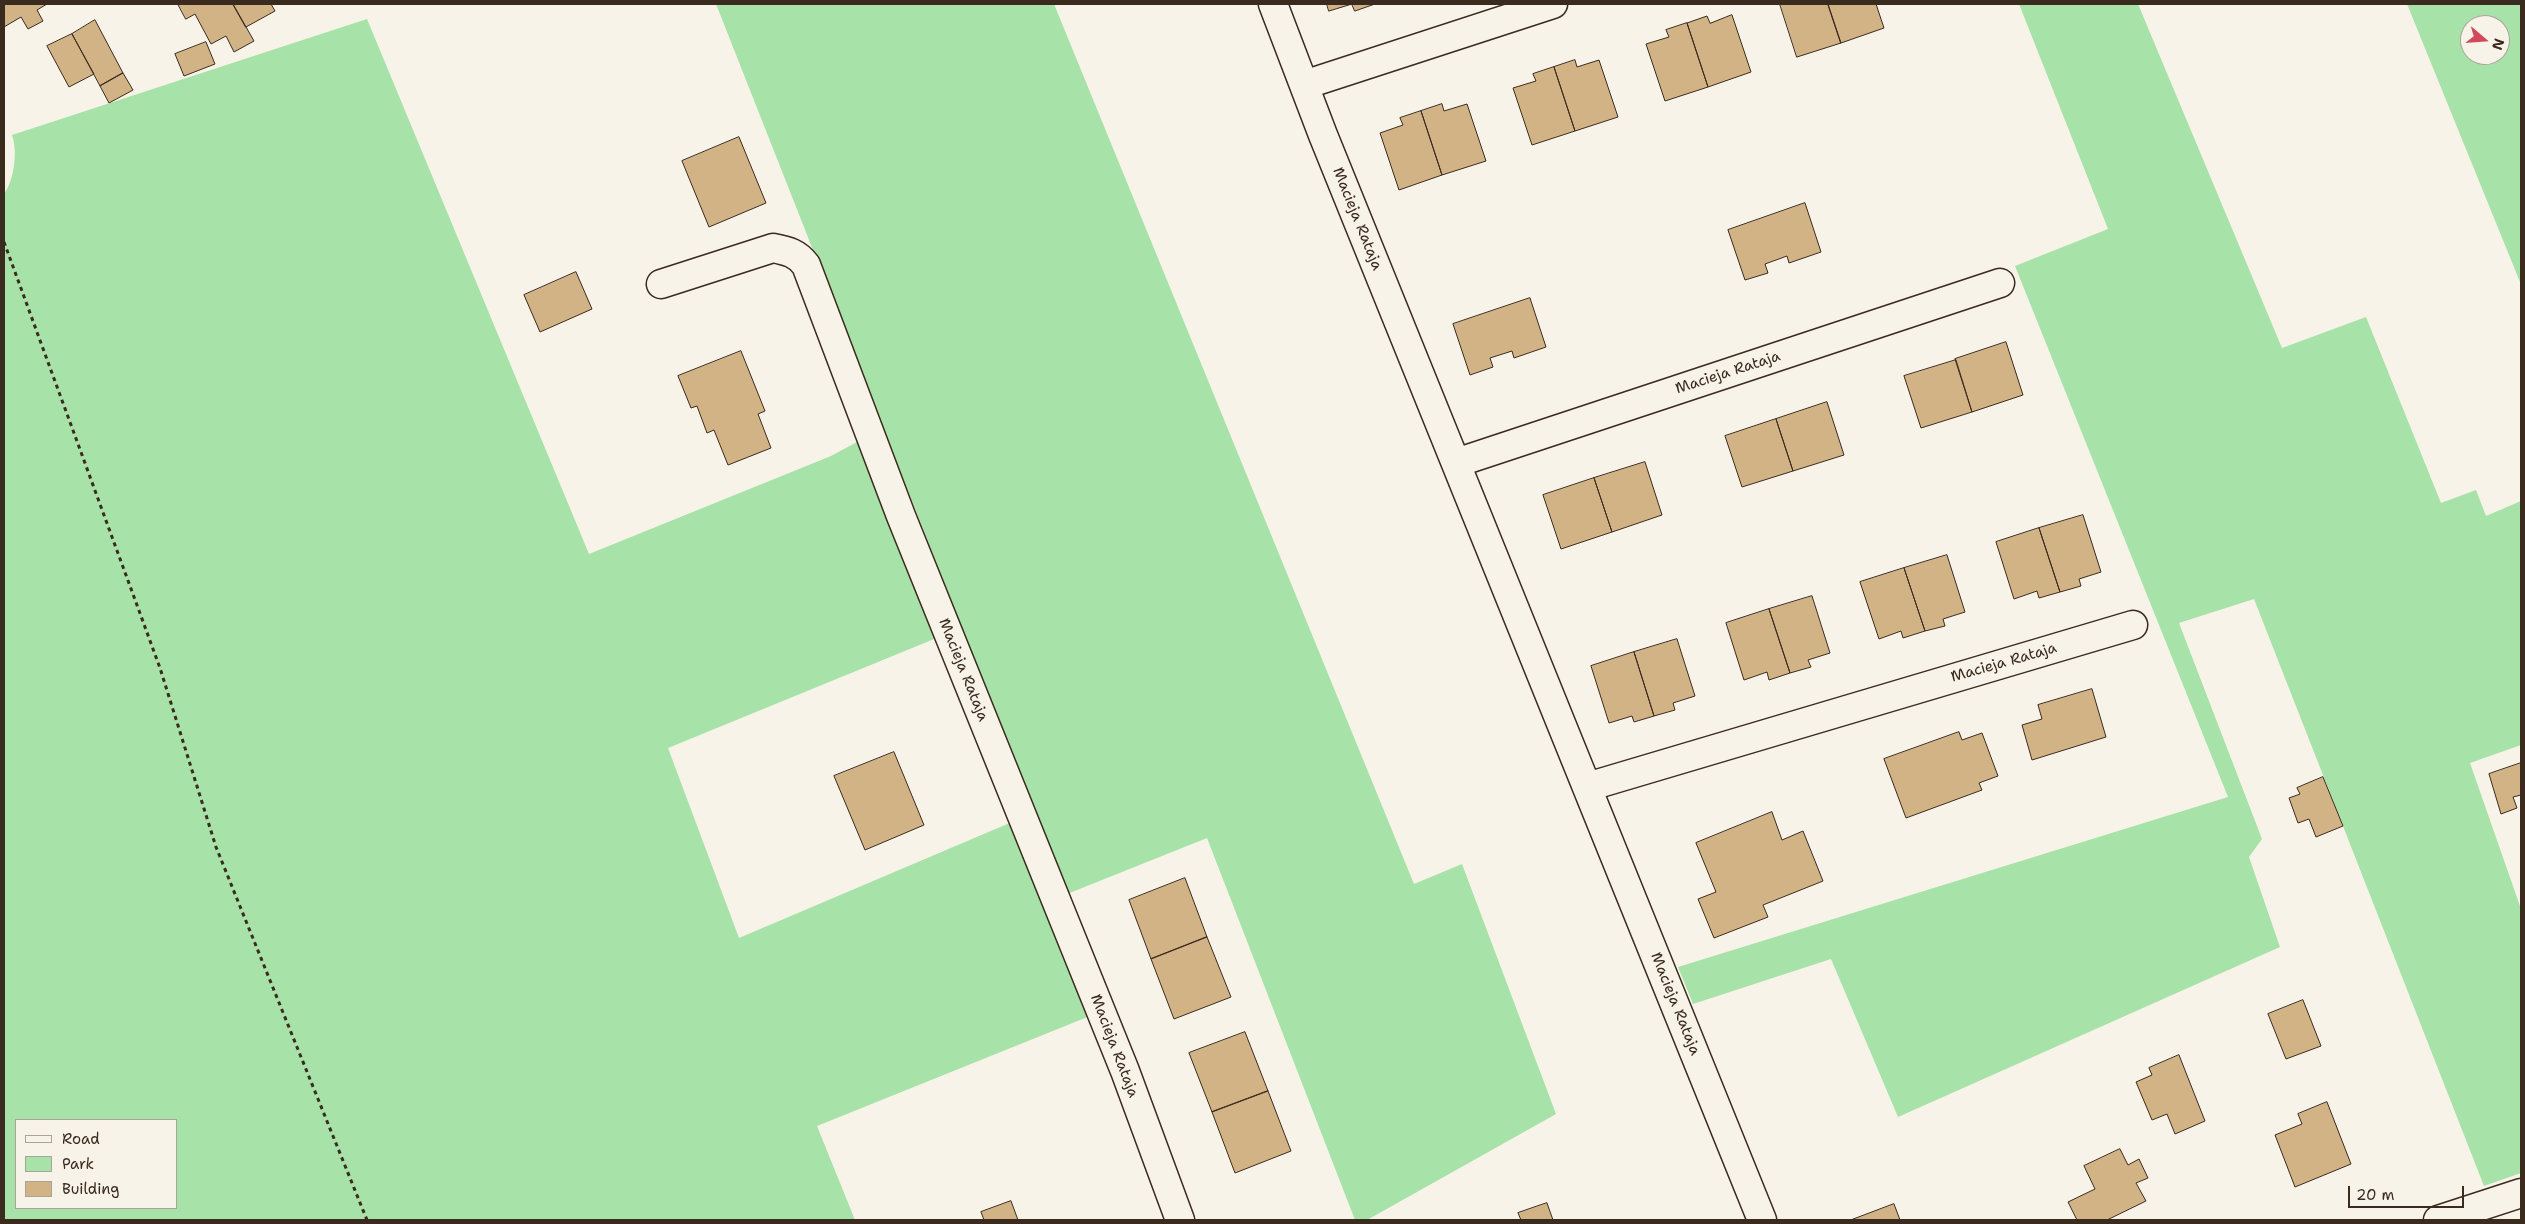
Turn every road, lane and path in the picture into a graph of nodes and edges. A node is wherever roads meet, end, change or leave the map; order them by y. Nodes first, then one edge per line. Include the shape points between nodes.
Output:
1 (1273, 4) edge
2 (1553, 4) edge
3 (1304, 85) junction
4 (4, 242) edge
5 (2000, 283) dead end
6 (661, 284) dead end
7 (1456, 463) junction
8 (2133, 625) dead end
9 (1587, 787) junction
10 (2521, 1193) edge
11 (367, 1220) edge
12 (1180, 1220) edge
13 (1762, 1220) edge
14 (2438, 1220) edge

1 - 3 street, Macieja Rataja
2 - 3 street
3 - 7 street, Macieja Rataja
4 - 11 path via 160,668 216,847
5 - 7 street, Macieja Rataja
6 - 12 street, Macieja Rataja via 773,248 790,251 806,265 901,516 1125,1072
7 - 9 street, Macieja Rataja
8 - 9 street, Macieja Rataja
9 - 13 street, Macieja Rataja
10 - 14 street

